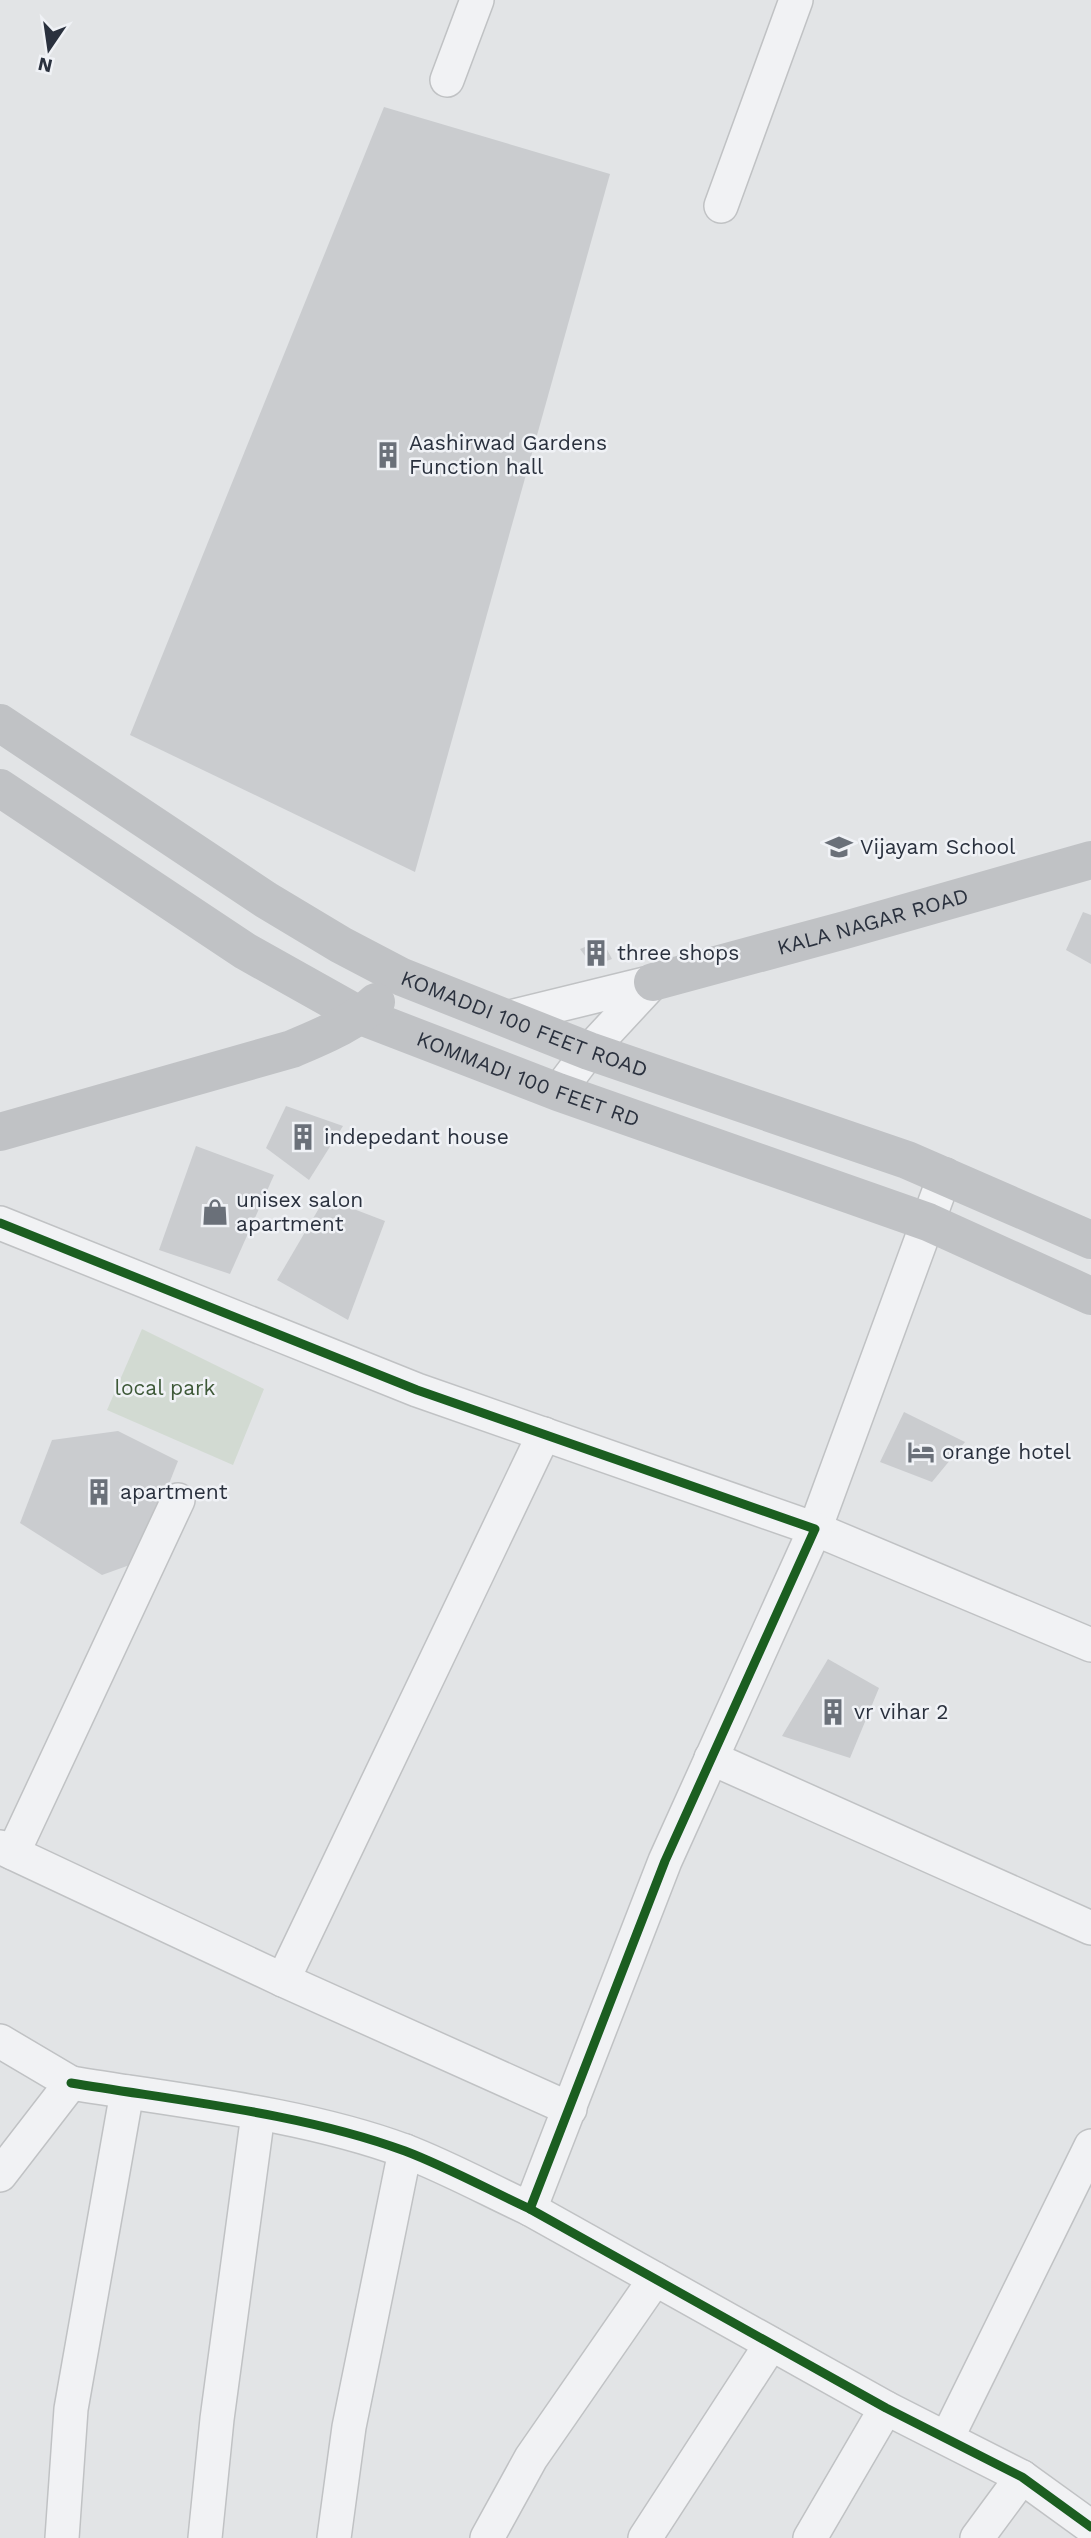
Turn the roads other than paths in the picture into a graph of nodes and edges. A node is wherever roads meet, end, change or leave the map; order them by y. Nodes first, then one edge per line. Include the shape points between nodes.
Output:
1 (477, 0) edge
2 (796, 0) edge
3 (447, 80) dead end
4 (721, 206) dead end
5 (0, 723) edge
6 (0, 788) edge
7 (1084, 867) edge
8 (402, 978) junction
9 (653, 982) junction
10 (361, 1016) junction
11 (506, 1018) junction
12 (589, 1051) junction
13 (558, 1092) junction
14 (0, 1132) edge
15 (945, 1175) junction
16 (928, 1222) junction
17 (0, 1223) edge
18 (1091, 1240) edge
19 (1091, 1296) edge
20 (544, 1434) junction
21 (178, 1500) dead end
22 (815, 1530) junction
23 (1091, 1645) edge
24 (711, 1758) junction
25 (6, 1850) edge
26 (1091, 1928) edge
27 (283, 1980) junction
28 (0, 2041) edge
29 (71, 2083) junction
30 (127, 2092) junction
31 (570, 2109) junction
32 (258, 2113) junction
33 (1091, 2146) edge
34 (405, 2151) junction
35 (0, 2175) edge
36 (530, 2209) junction
37 (655, 2279) junction
38 (771, 2344) junction
39 (886, 2408) junction
40 (947, 2438) junction
41 (1022, 2477) junction
42 (1091, 2527) edge
43 (62, 2538) edge
44 (205, 2538) edge
45 (334, 2538) edge
46 (487, 2538) edge
47 (645, 2538) edge
48 (810, 2538) edge
49 (977, 2538) edge

1 - 3 street
2 - 4 street
5 - 8 main road, KOMADDI 100 FEET ROAD via 266,900
6 - 10 main road, KOMMADI 100 FEET RD via 245,951
7 - 9 main road, KALA NAGAR ROAD
8 - 10 main road
8 - 11 main road, KOMADDI 100 FEET ROAD
9 - 11 street, KALA NAGAR ROAD
9 - 12 street
10 - 13 main road, KOMMADI 100 FEET RD
10 - 14 main road via 292,1049
11 - 12 main road, KOMADDI 100 FEET ROAD
12 - 13 street
12 - 15 main road, KOMADDI 100 FEET ROAD
13 - 16 main road, KOMMADI 100 FEET RD
15 - 16 street
15 - 18 main road, KOMADDI 100 FEET ROAD
16 - 19 main road, KOMMADI 100 FEET RD
16 - 22 street
17 - 20 street via 416,1390
20 - 22 street
20 - 27 street
21 - 25 street
22 - 23 street
22 - 24 street
24 - 26 street
24 - 31 street via 665,1861
25 - 27 street
27 - 31 street
28 - 29 street
29 - 30 street
29 - 35 street
30 - 32 street
30 - 43 street via 71,2409
31 - 36 street
32 - 34 street
32 - 44 street
33 - 40 street
34 - 36 street
34 - 45 street via 349,2427
36 - 37 street
37 - 38 street
37 - 46 street via 531,2458
38 - 39 street
38 - 47 street
39 - 40 street
39 - 48 street
40 - 41 street
41 - 42 street
41 - 49 street

